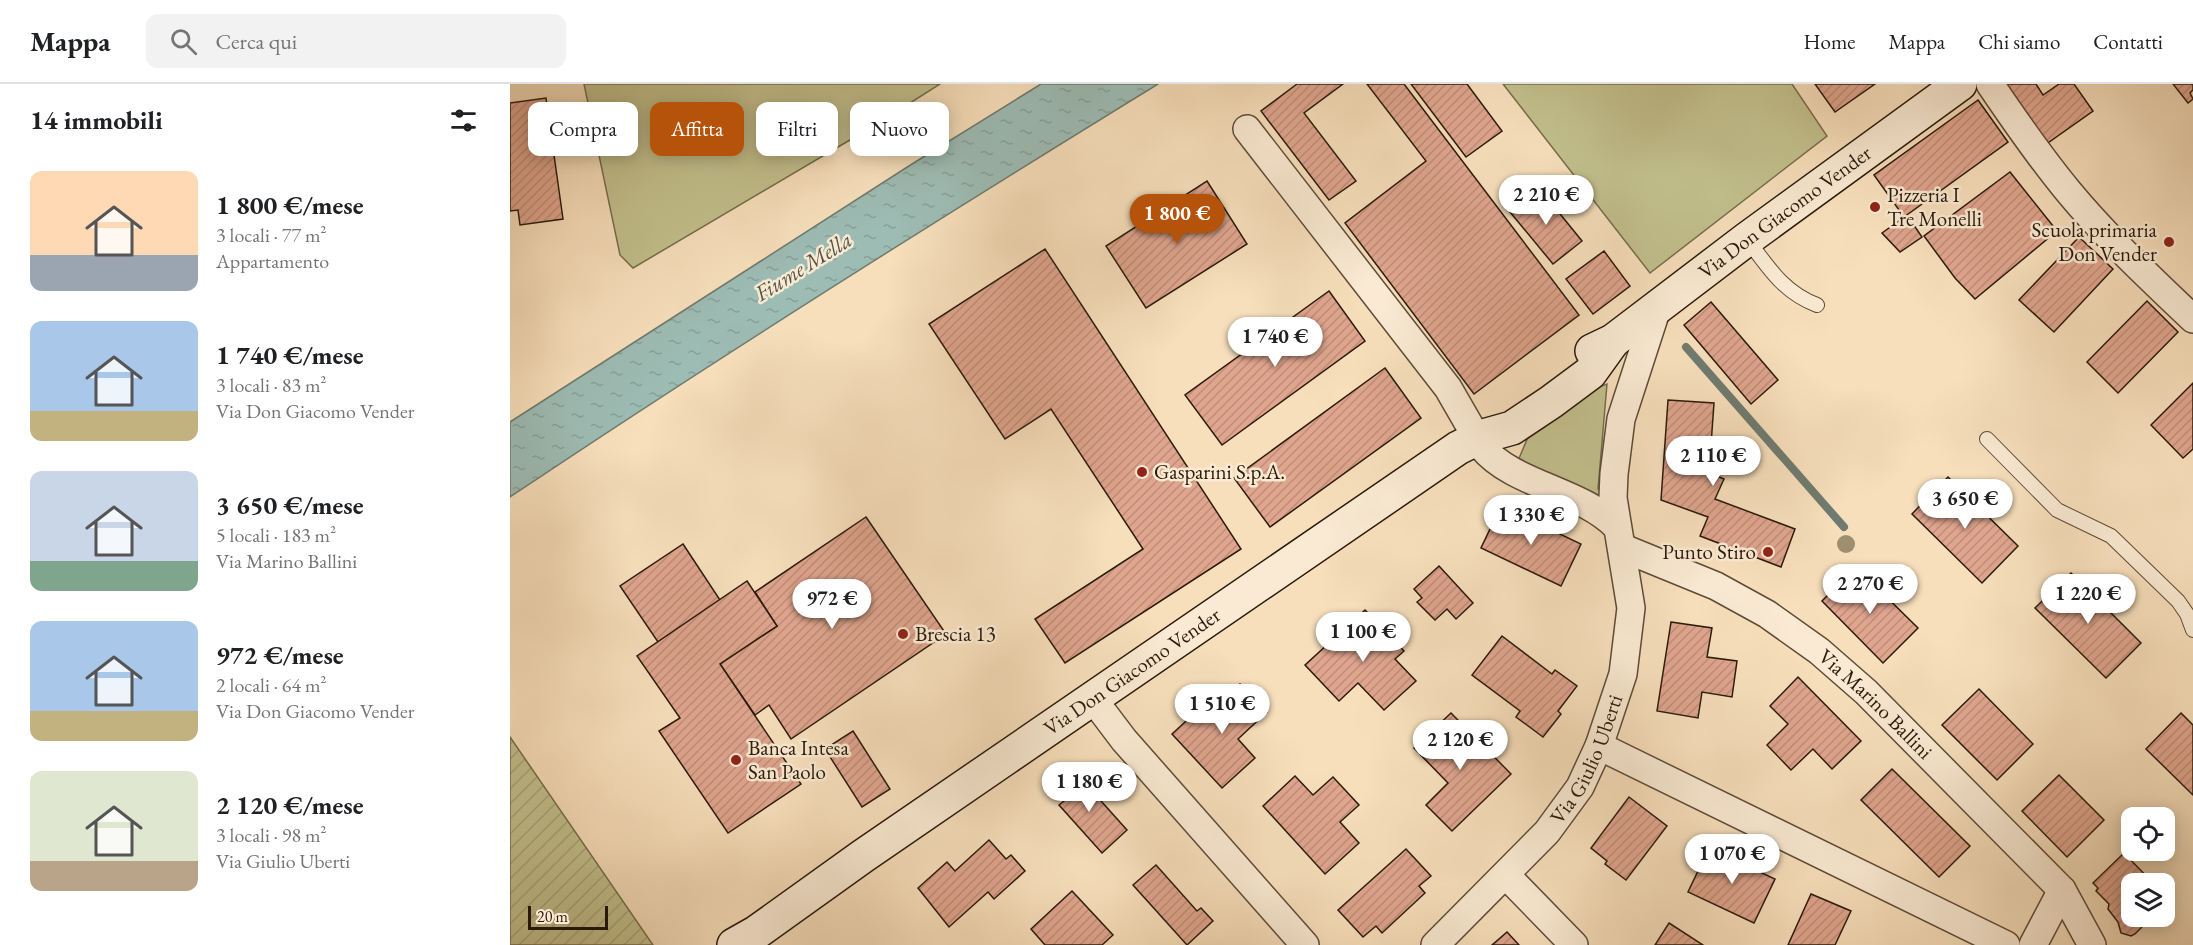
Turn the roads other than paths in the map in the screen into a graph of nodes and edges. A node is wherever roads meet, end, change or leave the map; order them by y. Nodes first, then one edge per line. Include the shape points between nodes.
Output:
1 (1960, 84) edge
2 (1990, 84) edge
3 (1247, 129) dead end
4 (1747, 239) junction
5 (1658, 304) junction
6 (1817, 305) dead end
7 (2193, 319) edge
8 (1478, 438) junction
9 (1987, 439) dead end
10 (1620, 537) junction
11 (2193, 630) edge
12 (1093, 699) junction
13 (1599, 746) junction
14 (1506, 875) junction
15 (2062, 890) junction
16 (745, 941) edge
17 (1305, 945) edge
18 (1435, 945) edge
19 (1574, 945) edge
20 (2006, 945) edge
21 (2033, 945) edge
22 (2092, 945) edge

1 - 4 street, Via Don Giacomo Vender
2 - 7 street via 2069,192
3 - 8 street via 1448,388
4 - 5 street, Via Don Giacomo Vender
4 - 6 lane via 1785,287
5 - 8 street, Via Don Giacomo Vender via 1613,341 1575,360 1502,413
5 - 10 street, Via Giulio Uberti via 1621,419 1613,487
8 - 10 street via 1496,462 1599,510
8 - 12 street, Via Don Giacomo Vender
9 - 11 lane via 2057,510 2111,536 2178,601
10 - 13 street, Via Giulio Uberti via 1631,608 1623,674
10 - 15 street, Via Marino Ballini via 1767,614 1819,651 1866,692
12 - 16 street, Via Don Giacomo Vender
12 - 17 street via 1124,740
13 - 14 street, Via Giulio Uberti via 1580,787 1547,832
13 - 20 street
14 - 18 street, Via Giulio Uberti
14 - 19 street
15 - 21 street
15 - 22 street, Via Marino Ballini

